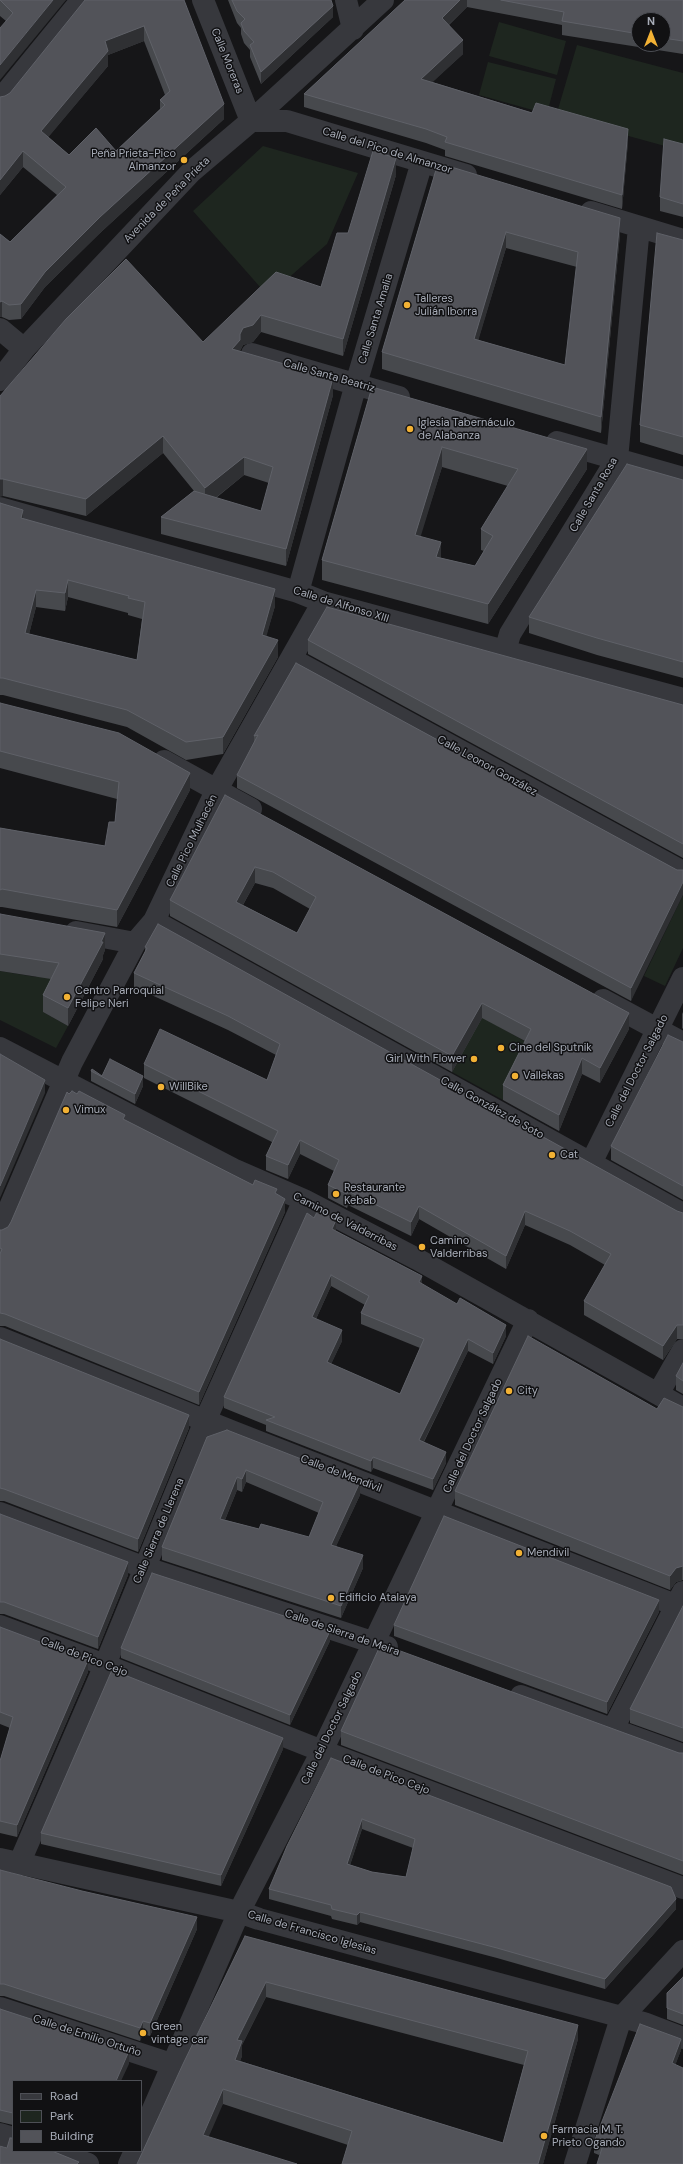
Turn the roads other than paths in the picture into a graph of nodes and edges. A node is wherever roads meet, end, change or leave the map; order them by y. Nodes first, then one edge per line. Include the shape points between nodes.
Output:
1 (85, 0) edge
2 (203, 0) edge
3 (346, 0) edge
4 (383, 0) edge
5 (353, 29) junction
6 (0, 100) edge
7 (251, 121) junction
8 (422, 162) junction
9 (483, 180) edge
10 (575, 207) edge
11 (639, 227) junction
12 (683, 240) edge
13 (0, 329) edge
14 (24, 349) junction
15 (252, 354) edge
16 (0, 380) edge
17 (356, 384) junction
18 (422, 403) edge
19 (534, 435) edge
20 (617, 459) junction
21 (683, 478) edge
22 (0, 508) edge
23 (298, 592) junction
24 (323, 602) junction
25 (505, 651) junction
26 (292, 659) junction
27 (683, 699) edge
28 (144, 750) edge
29 (216, 791) junction
30 (271, 820) edge
31 (683, 872) edge
32 (154, 921) junction
33 (59, 929) edge
34 (136, 943) junction
35 (683, 978) edge
36 (589, 992) edge
37 (658, 1030) junction
38 (683, 1043) edge
39 (0, 1048) edge
40 (64, 1080) junction
41 (591, 1163) junction
42 (6, 1198) edge
43 (304, 1200) junction
44 (683, 1214) edge
45 (0, 1230) edge
46 (528, 1320) junction
47 (0, 1338) edge
48 (683, 1350) edge
49 (658, 1394) junction
50 (683, 1408) edge
51 (205, 1421) junction
52 (437, 1511) junction
53 (0, 1512) edge
54 (143, 1567) junction
55 (681, 1602) edge
56 (0, 1626) edge
57 (373, 1642) junction
58 (408, 1655) edge
59 (104, 1664) junction
60 (503, 1689) edge
61 (613, 1729) junction
62 (322, 1751) junction
63 (683, 1755) edge
64 (10, 1861) edge
65 (683, 1888) edge
66 (239, 1912) junction
67 (683, 1951) edge
68 (0, 2008) edge
69 (621, 2018) junction
70 (683, 2038) edge
71 (174, 2065) junction
72 (0, 2134) edge
73 (142, 2135) edge
74 (12, 2138) edge
75 (54, 2152) edge
76 (134, 2152) edge
77 (88, 2164) edge
78 (129, 2164) edge
79 (575, 2164) edge

1 - 6 street via 80,2
2 - 7 street, Calle Moreras
3 - 5 street
4 - 5 street, Avenida de Peña Prieta
5 - 7 street, Avenida de Peña Prieta
7 - 8 street, Calle del Pico de Almanzor via 287,121
7 - 14 street, Avenida de Peña Prieta via 192,171
8 - 9 street, Calle del Pico de Almanzor
8 - 17 street, Calle Santa Amalia
10 - 11 street
11 - 12 street
11 - 20 street, Calle Santa Rosa
13 - 14 street
14 - 16 street, Avenida de Peña Prieta
15 - 17 street, Calle Santa Beatriz
17 - 18 street, Calle Santa Beatriz
17 - 23 street, Calle Santa Amalia
19 - 20 street
20 - 21 street
20 - 25 street, Calle Santa Rosa via 510,634
22 - 23 street, Calle de Alfonso XIII
23 - 24 street, Calle de Alfonso XIII
24 - 25 street, Calle de Alfonso XIII
24 - 26 street, Calle Pico Mulhacén
25 - 27 street, Calle de Alfonso XIII
26 - 29 street, Calle Pico Mulhacén
26 - 31 street, Calle Leonor González
28 - 29 street
29 - 30 street
29 - 32 street, Calle Pico Mulhacén
32 - 34 street, Calle Pico Mulhacén
32 - 41 street, Calle González de Soto
33 - 34 street
34 - 40 street, Calle Pico Mulhacén
35 - 37 street, Calle del Doctor Salgado
36 - 37 street
37 - 38 street
37 - 41 street, Calle del Doctor Salgado
39 - 40 street, Camino de Valderribas
40 - 42 street, Calle Pico Mulhacén
40 - 43 street, Camino de Valderribas via 233,1169
41 - 44 street, Calle González de Soto
42 - 45 street, Calle Pico Mulhacén
43 - 46 street, Camino de Valderribas
43 - 51 street, Calle Sierra de Llerena
46 - 49 street, Camino de Valderribas
46 - 52 street, Calle del Doctor Salgado
47 - 51 street, Calle de Mendívil
48 - 49 street
49 - 50 street, Camino de Valderribas
51 - 52 street, Calle de Mendívil
51 - 54 street, Calle Sierra de Llerena
52 - 55 street, Calle de Mendívil
52 - 57 street, Calle del Doctor Salgado
53 - 54 street, Calle de Sierra de Meira
54 - 57 street, Calle de Sierra de Meira
54 - 59 street, Calle Sierra de Llerena
55 - 61 street
56 - 59 street, Calle de Pico Cejo
57 - 58 street, Calle de Sierra de Meira
57 - 62 street, Calle del Doctor Salgado
59 - 62 street, Calle de Pico Cejo
59 - 64 street, Calle Sierra de Llerena
60 - 61 street
61 - 63 street
62 - 65 street, Calle de Pico Cejo
62 - 66 street, Calle del Doctor Salgado
64 - 66 street, Calle de Francisco Iglesias
66 - 69 street, Calle de Francisco Iglesias
66 - 71 street, Calle del Doctor Salgado
67 - 69 street
68 - 71 street, Calle de Emilio Ortuño
69 - 70 street, Calle de Francisco Iglesias via 644,2023
69 - 79 street
71 - 73 street, Calle del Doctor Salgado
72 - 74 street
75 - 77 street
76 - 78 street

